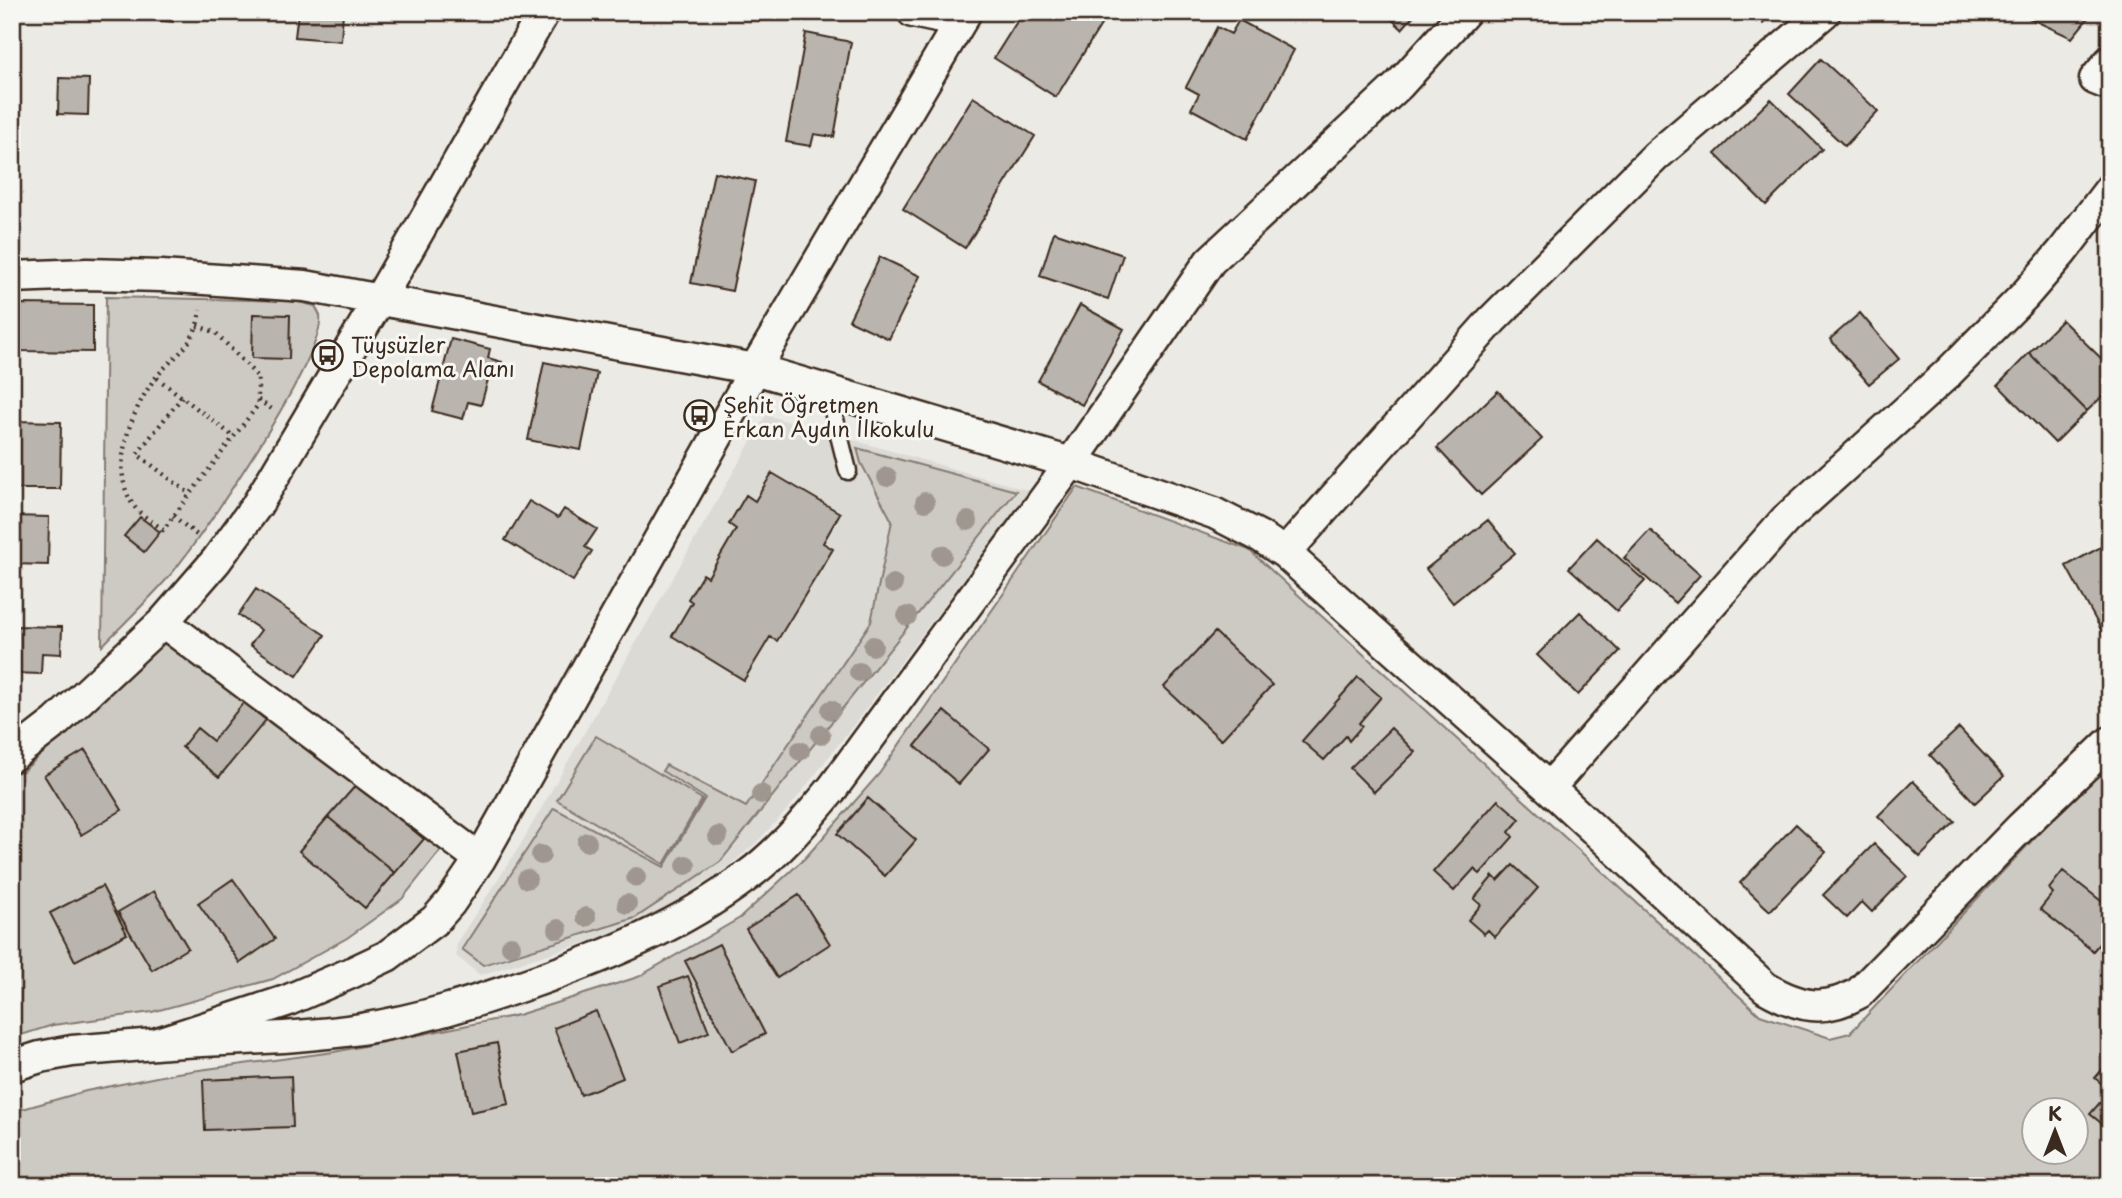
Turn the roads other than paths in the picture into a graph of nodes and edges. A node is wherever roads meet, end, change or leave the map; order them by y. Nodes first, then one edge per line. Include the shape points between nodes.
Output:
1 (544, 12) edge
2 (912, 12) edge
3 (1465, 12) edge
4 (1825, 12) edge
5 (963, 17) edge
6 (2110, 61) edge
7 (2110, 85) edge
8 (2110, 189) edge
9 (12, 277) edge
10 (379, 300) junction
11 (755, 369) junction
12 (828, 391) junction
13 (1071, 463) junction
14 (848, 471) dead end
15 (1285, 553) junction
16 (163, 622) junction
17 (2110, 742) edge
18 (12, 756) edge
19 (1549, 788) junction
20 (480, 859) junction
21 (155, 1044) junction
22 (12, 1066) edge

1 - 10 street
2 - 5 street
3 - 13 street via 1399,85 1210,261
4 - 15 street via 1656,156 1492,320
5 - 11 street
6 - 7 street via 2095,79
8 - 19 street via 2024,296 1947,374 1786,520
9 - 10 street via 201,278 305,286
10 - 11 street
10 - 16 street via 257,505
11 - 12 street
11 - 20 street
12 - 13 street
12 - 14 lane
13 - 15 street via 1214,513
13 - 21 street via 832,789 793,835 750,875 715,899 639,942 588,963 396,1023 311,1034
15 - 19 street
16 - 18 street via 56,722
16 - 20 street
17 - 19 street via 1859,992 1830,1004 1795,1004 1766,988
20 - 21 street via 435,920 387,956 286,1001
21 - 22 street via 72,1051

